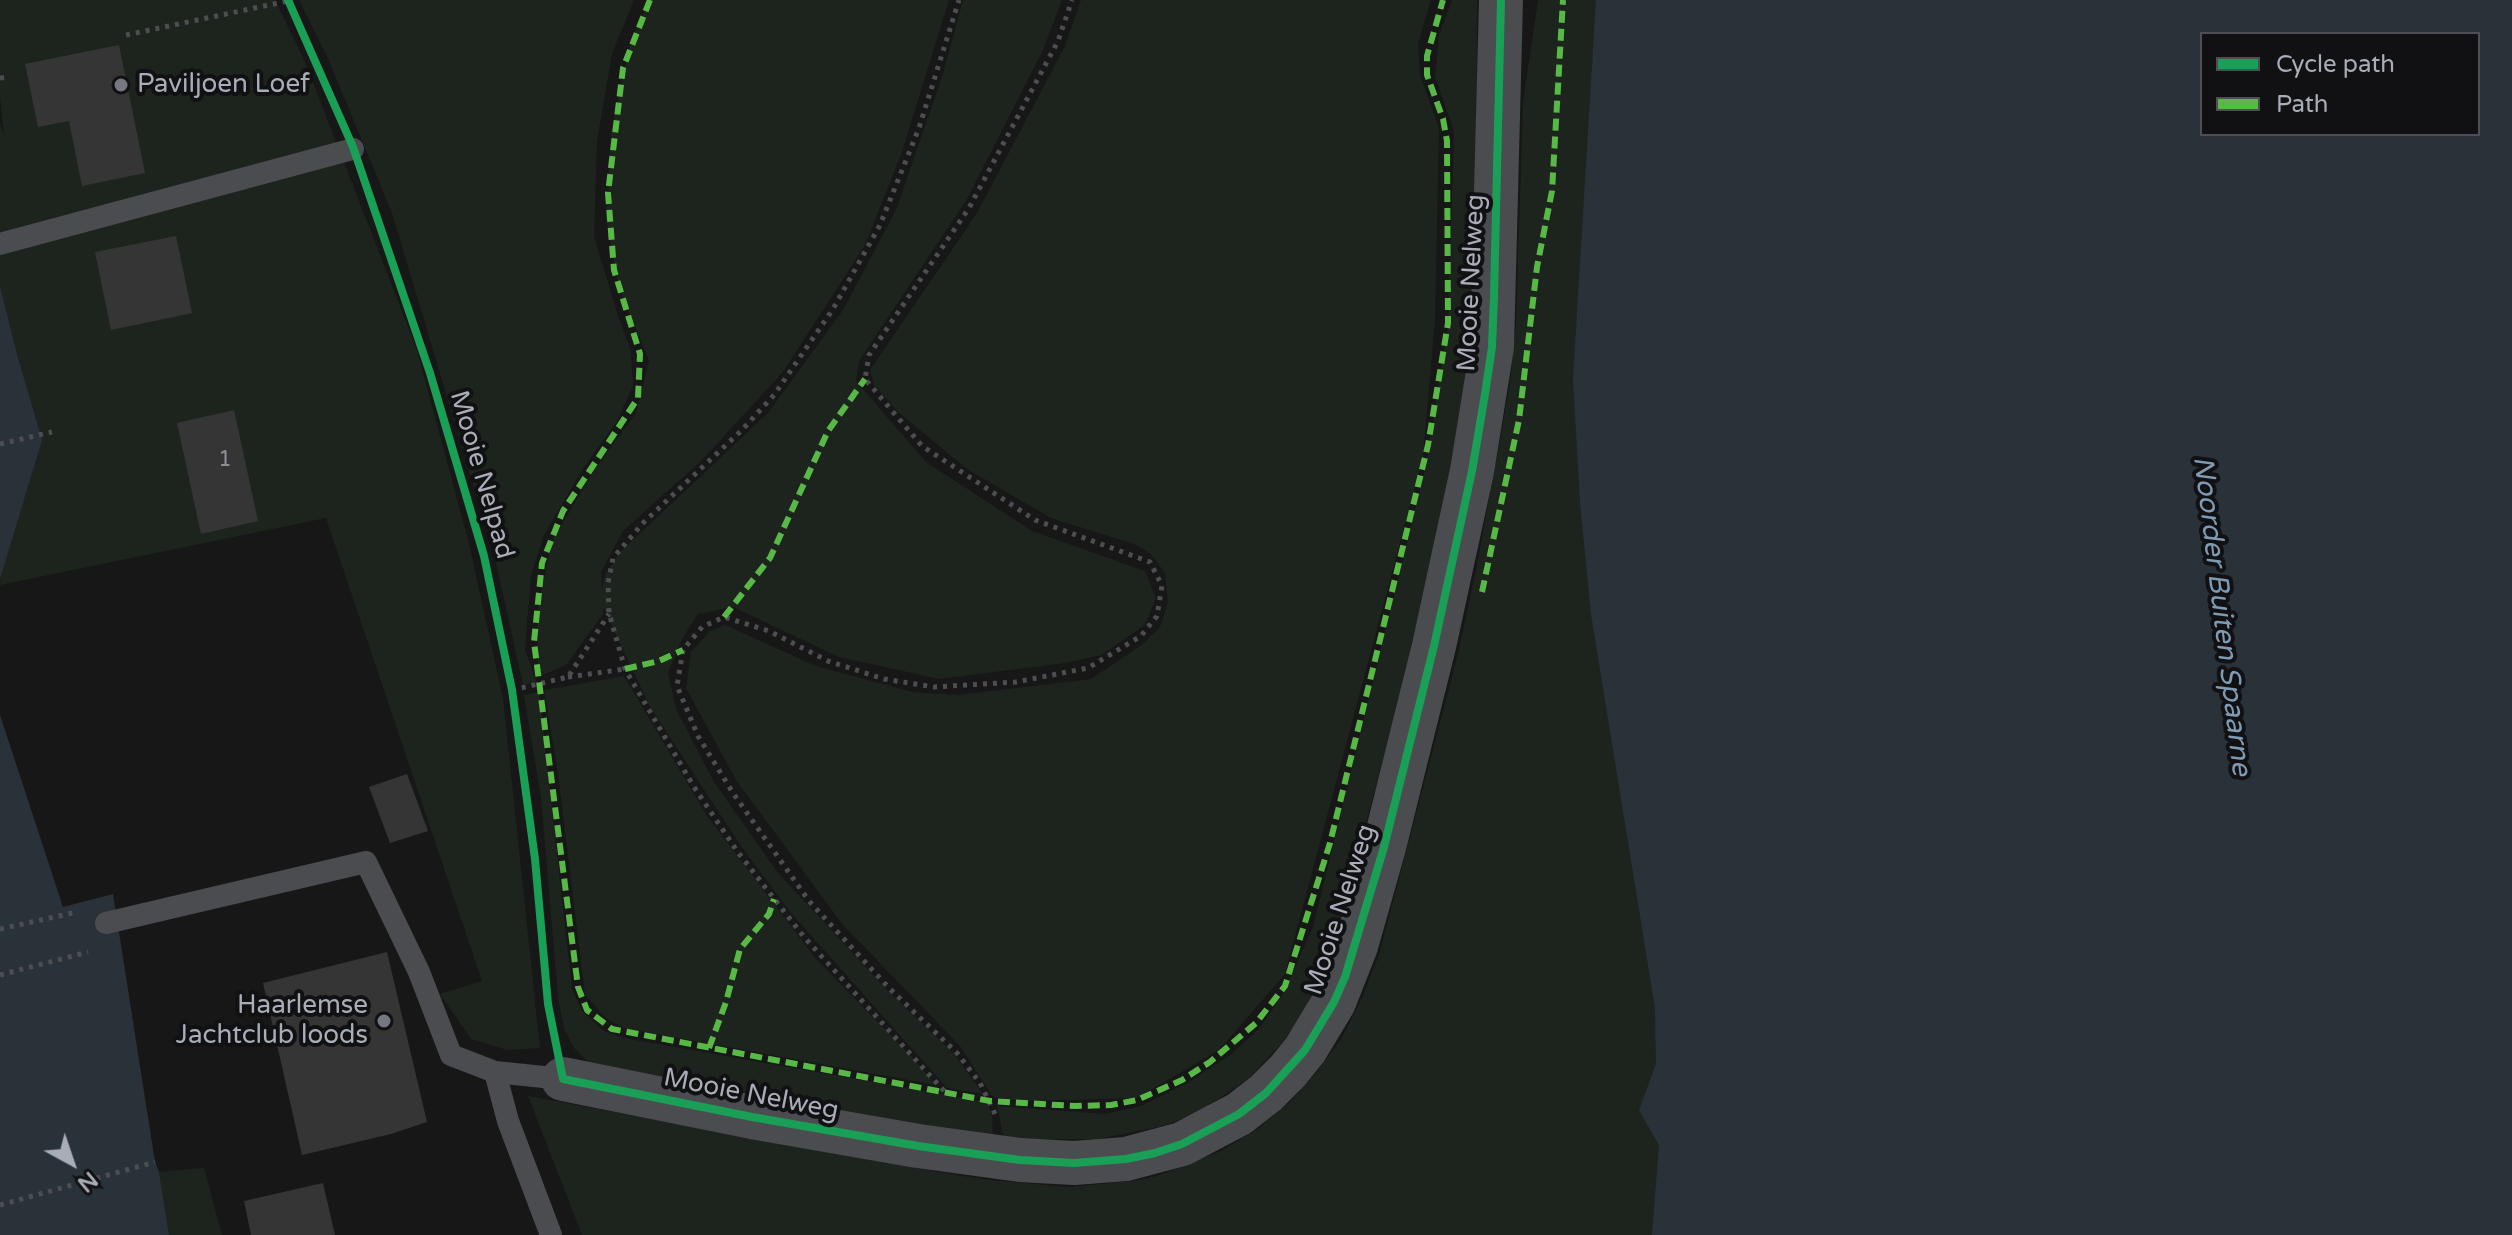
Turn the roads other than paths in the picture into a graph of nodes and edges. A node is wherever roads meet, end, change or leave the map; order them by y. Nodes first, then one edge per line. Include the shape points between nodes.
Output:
1 (1501, 0) edge
2 (353, 149) dead end
3 (0, 244) edge
4 (97, 917) road end
5 (495, 1072) junction
6 (563, 1079) joint
7 (551, 1235) edge

1 - 6 street, Mooie Nelweg via 1492,347 1485,394 1455,554 1356,946 1334,1002 1305,1050 1239,1114 1182,1144 1100,1161 997,1157 767,1120
2 - 3 lane
4 - 5 lane via 366,862 419,972 451,1055
5 - 6 lane
5 - 7 lane

